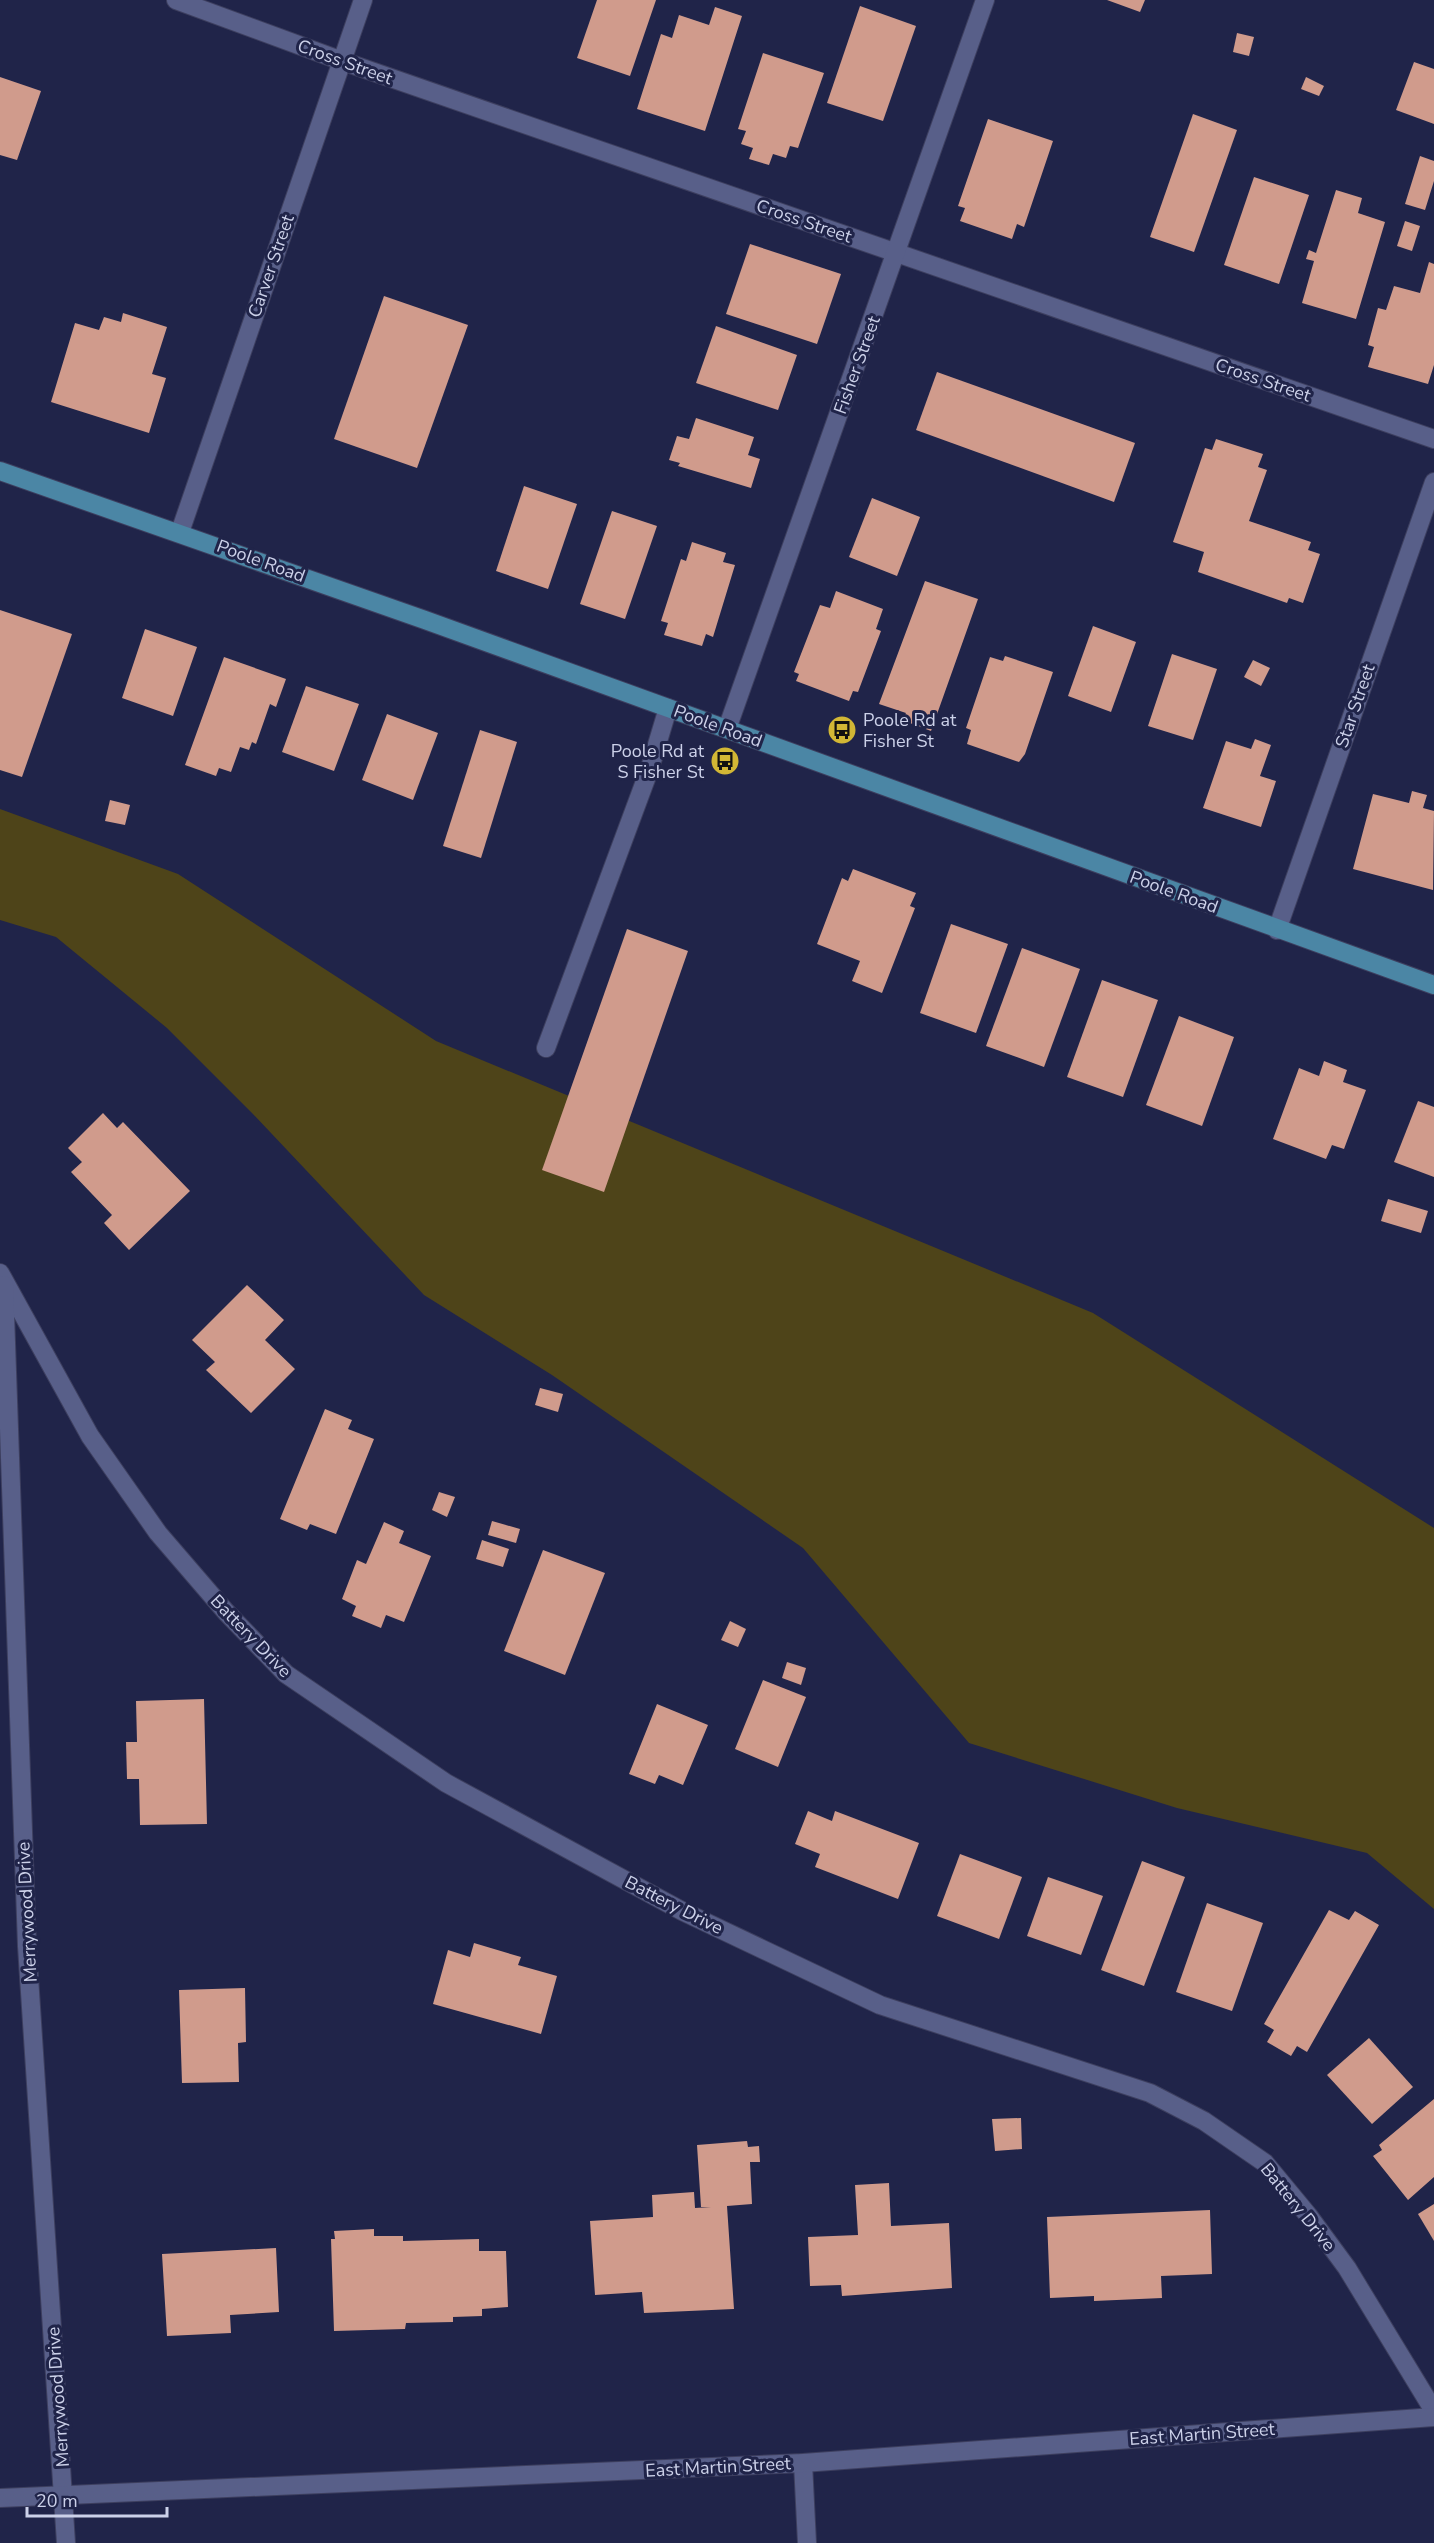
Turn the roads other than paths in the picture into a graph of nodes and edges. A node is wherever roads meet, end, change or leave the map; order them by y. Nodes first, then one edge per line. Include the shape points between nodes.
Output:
1 (176, 0) edge
2 (363, 0) edge
3 (985, 0) edge
4 (342, 61) junction
5 (897, 253) junction
6 (1434, 439) edge
7 (0, 471) edge
8 (1434, 482) edge
9 (180, 532) junction
10 (668, 708) junction
11 (727, 729) junction
12 (1276, 930) junction
13 (1434, 985) edge
14 (546, 1048) dead end
15 (2, 1276) edge
16 (1434, 2411) edge
17 (1434, 2417) edge
18 (803, 2463) junction
19 (64, 2496) junction
20 (0, 2498) edge
21 (66, 2543) edge
22 (807, 2543) edge

1 - 4 street, Cross Street
2 - 4 street, Carver Street
3 - 5 street, Fisher Street
4 - 5 street, Cross Street
4 - 9 street, Carver Street
5 - 6 street, Cross Street
5 - 11 street, Fisher Street
7 - 9 main road, Poole Road
8 - 12 street, Star Street
9 - 10 main road, Poole Road
10 - 11 main road, Poole Road
10 - 14 street via 650,768
11 - 12 main road, Poole Road
12 - 13 main road, Poole Road
15 - 16 street, Battery Drive via 90,1436 158,1533 286,1674 446,1783 682,1911 880,2005 1150,2093 1204,2121 1265,2163 1308,2215 1347,2268
15 - 19 street, Merrywood Drive via 27,1946
17 - 18 street, East Martin Street
18 - 19 street, East Martin Street
18 - 22 street
19 - 20 street, East Martin Street
19 - 21 street, Merrywood Drive

